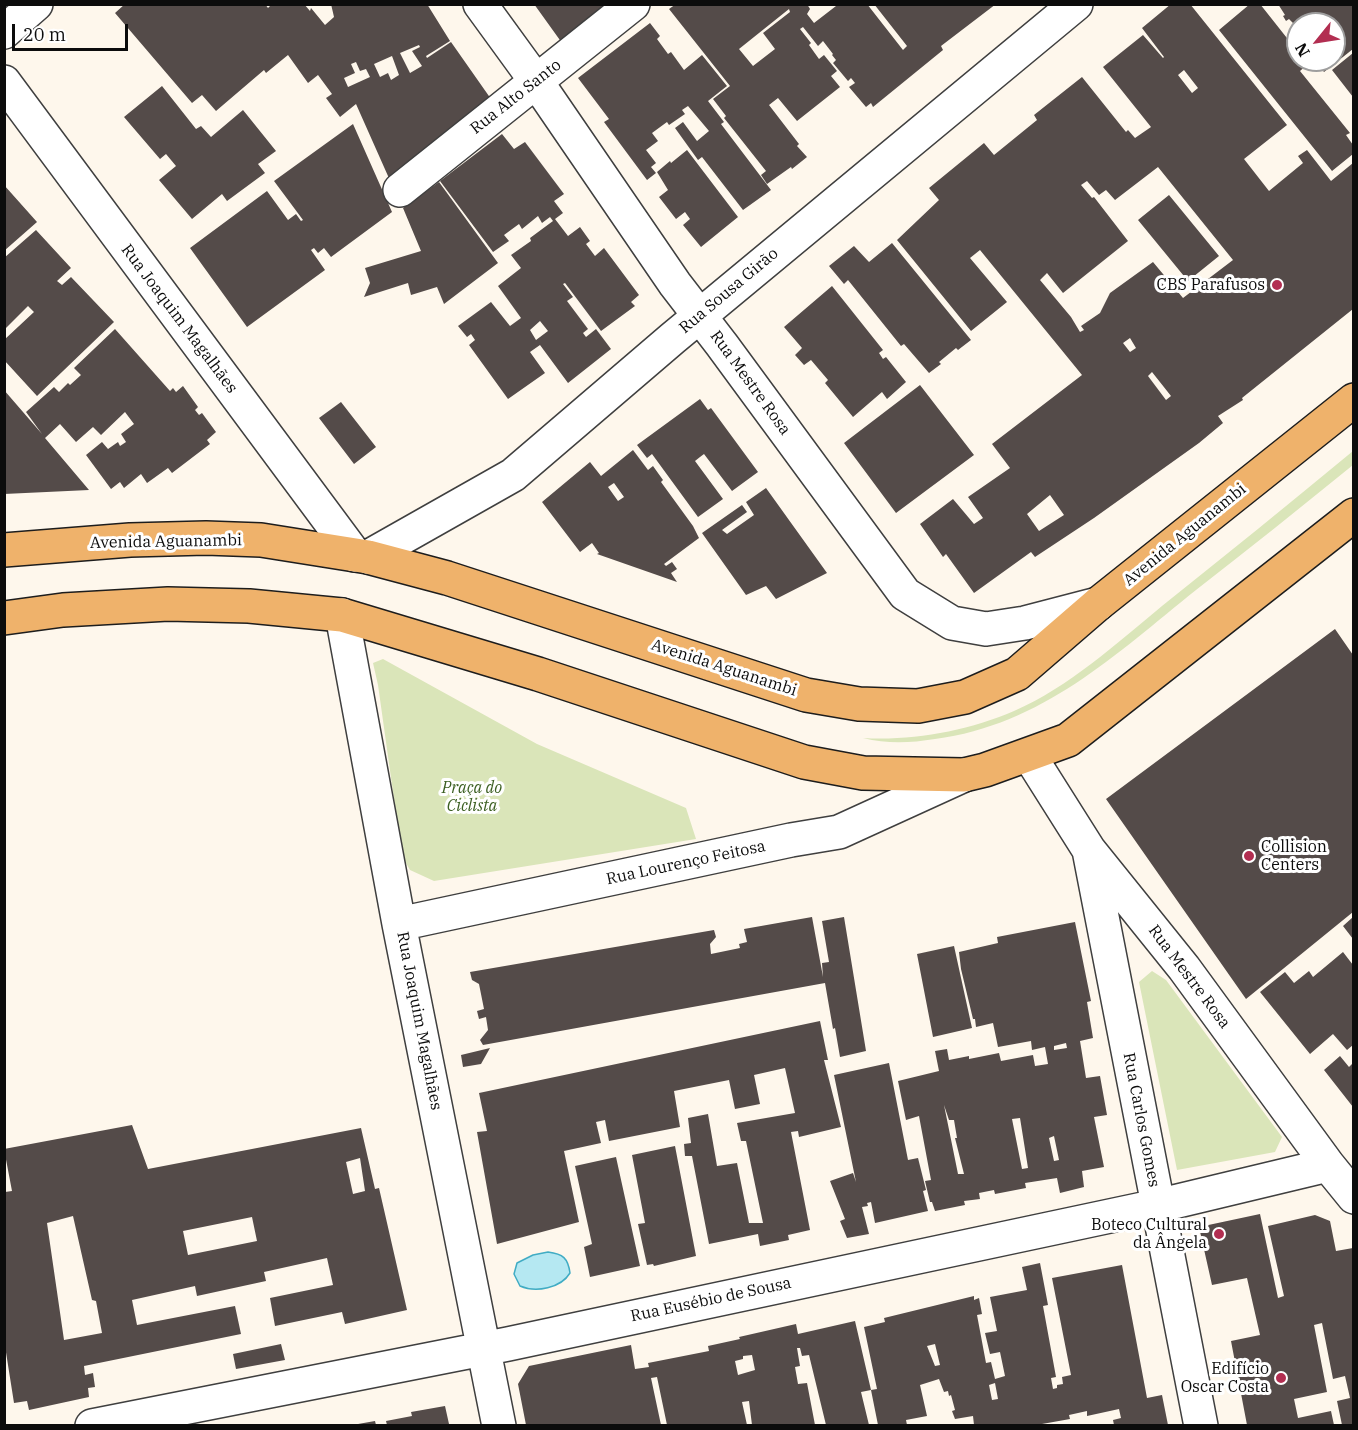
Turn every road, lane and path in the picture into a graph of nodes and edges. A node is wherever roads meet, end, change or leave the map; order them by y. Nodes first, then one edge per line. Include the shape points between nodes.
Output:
1 (36, 4) edge
2 (480, 4) edge
3 (633, 4) edge
4 (1076, 4) edge
5 (4, 32) edge
6 (536, 81) junction
7 (4, 82) edge
8 (400, 190) dead end
9 (701, 316) junction
10 (1353, 400) edge
11 (1353, 515) edge
12 (4, 550) edge
13 (361, 556) junction
14 (1098, 604) junction
15 (342, 615) junction
16 (4, 618) edge
17 (1029, 755) junction
18 (964, 775) junction
19 (1089, 850) junction
20 (399, 924) junction
21 (1328, 1166) junction
22 (1353, 1197) edge
23 (1157, 1206) junction
24 (485, 1348) junction
25 (92, 1425) edge
26 (500, 1425) edge
27 (1201, 1425) edge

1 - 5 street
2 - 6 street, Rua Mestre Rosa
3 - 6 street, Rua Alto Santo
4 - 9 street, Rua Sousa Girão
6 - 8 street, Rua Alto Santo
6 - 9 street, Rua Mestre Rosa
7 - 13 street, Rua Joaquim Magalhães
9 - 13 street, Rua Sousa Girão via 513,475
9 - 14 street, Rua Mestre Rosa via 905,594 952,623 986,629
10 - 14 main road, Avenida Aguanambi
11 - 17 main road via 1068,740
12 - 13 main road, Avenida Aguanambi via 206,538 261,540
13 - 14 main road, Avenida Aguanambi via 447,578 806,695 859,704 918,706 965,697 1017,674
15 - 16 main road via 249,606 168,604
15 - 18 main road via 538,674 804,762 863,773
15 - 20 street, Rua Joaquim Magalhães
17 - 18 main road
17 - 19 street, Rua Mestre Rosa
18 - 20 street, Rua Lourenço Feitosa via 839,832
19 - 21 street, Rua Mestre Rosa via 1184,968
19 - 23 street, Rua Carlos Gomes
20 - 24 street, Rua Joaquim Magalhães
21 - 22 street, Rua Mestre Rosa
21 - 23 street, Rua Eusébio de Sousa
23 - 24 street, Rua Eusébio de Sousa
23 - 27 street, Rua Carlos Gomes
24 - 25 street, Rua Eusébio de Sousa
24 - 26 street, Rua Joaquim Magalhães

